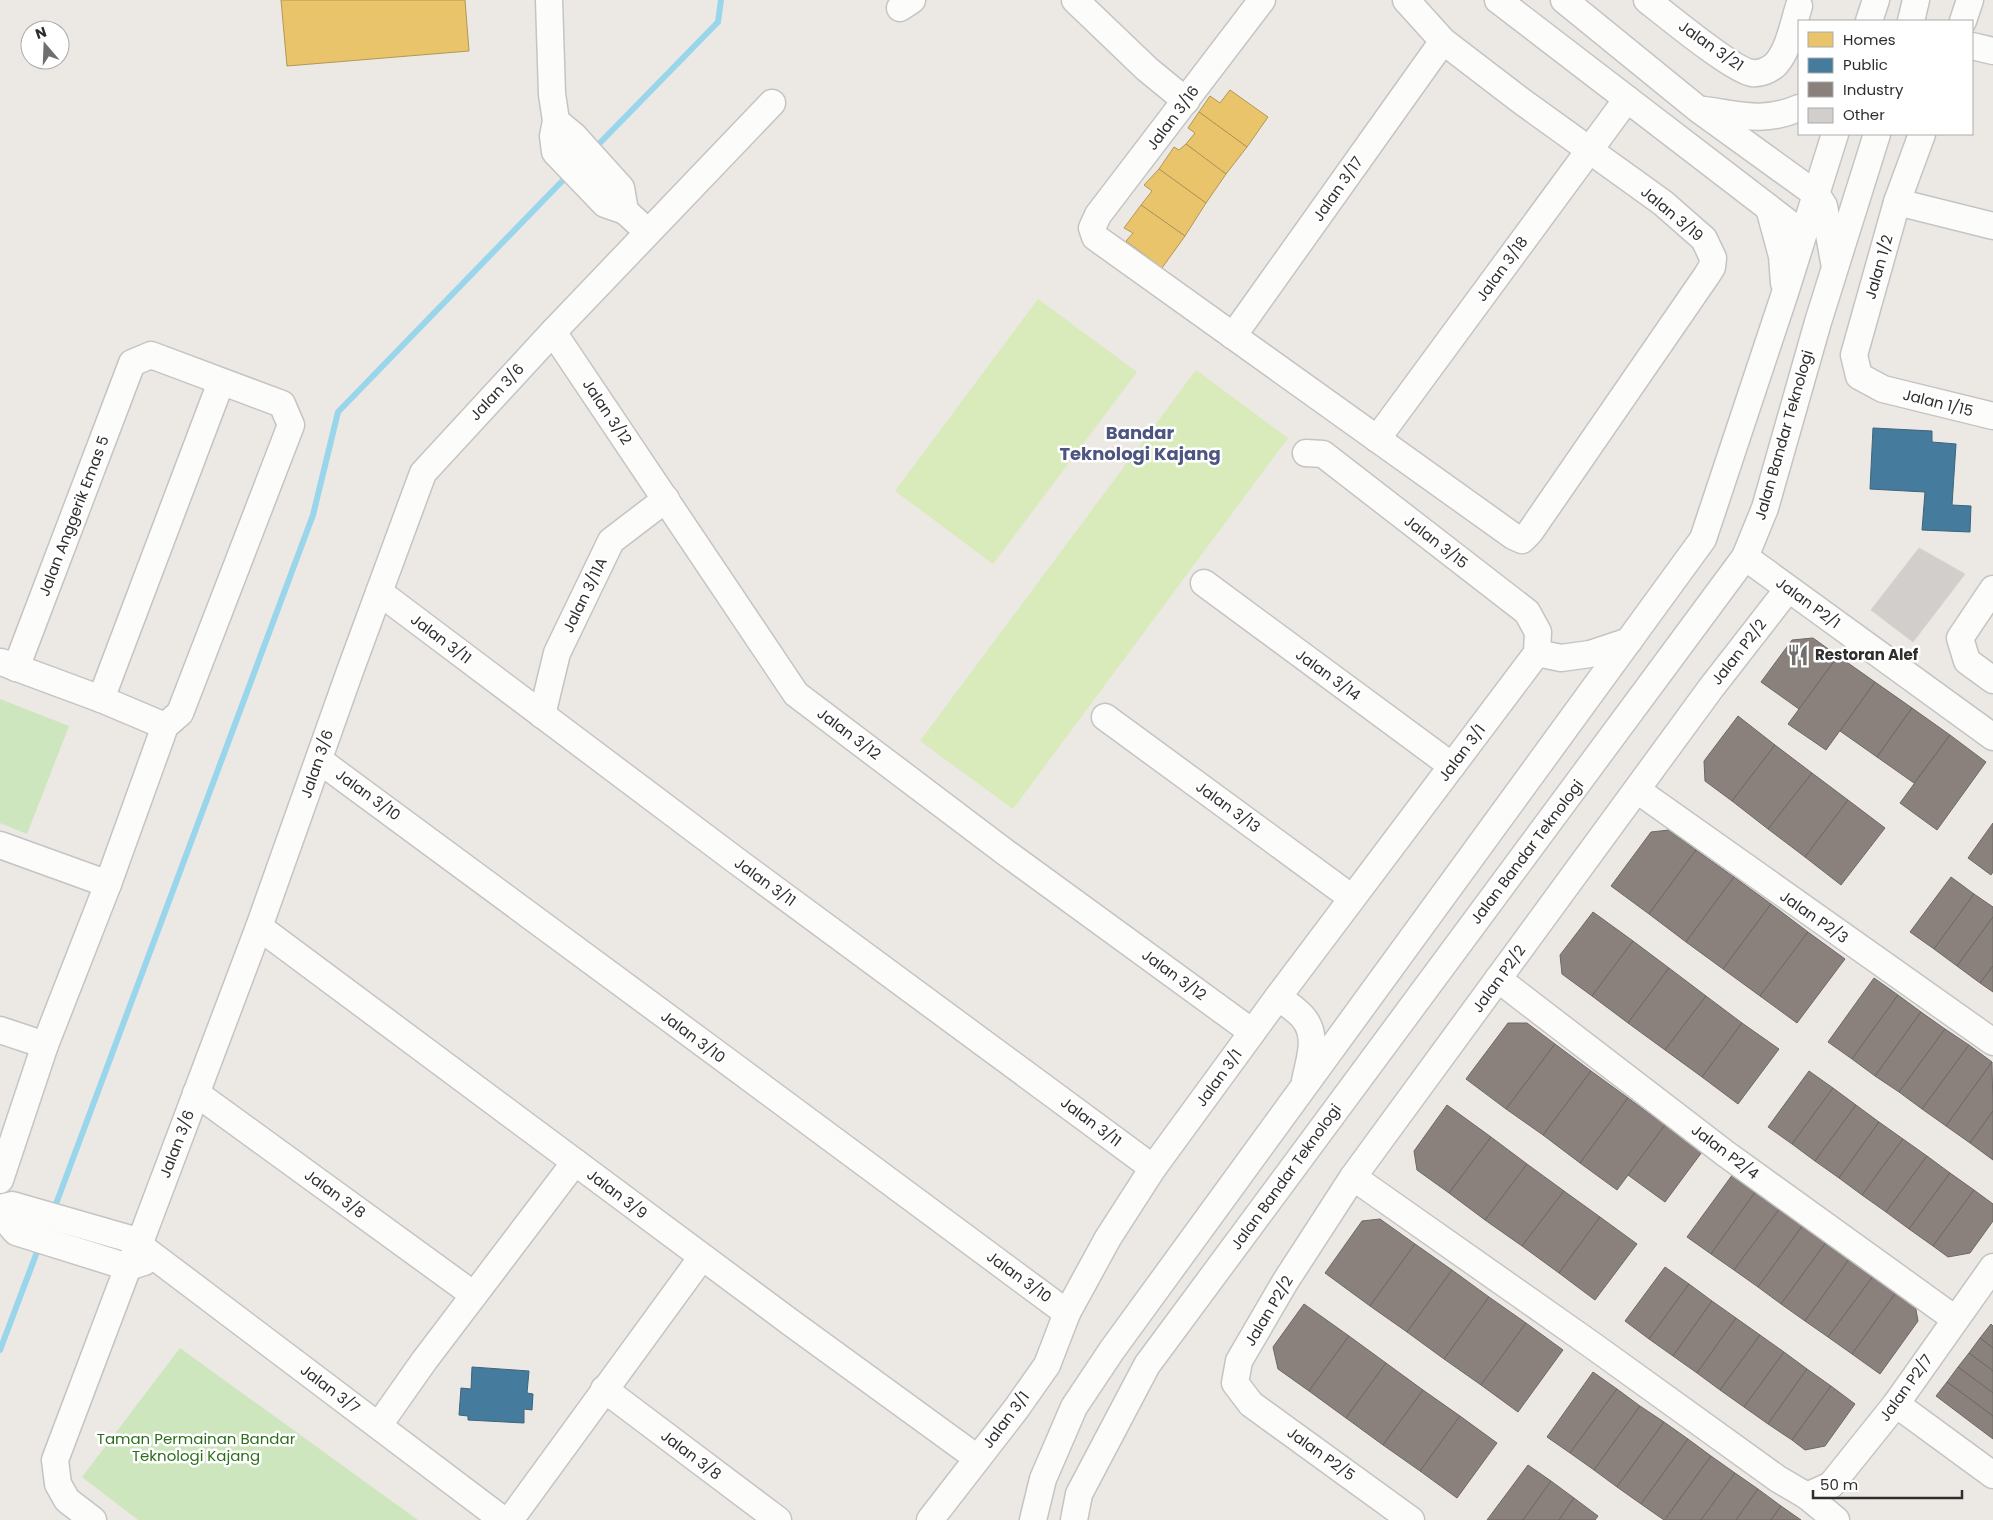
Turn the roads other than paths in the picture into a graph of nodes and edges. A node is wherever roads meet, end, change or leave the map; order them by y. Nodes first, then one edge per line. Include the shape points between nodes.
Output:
1 (549, 0) edge
2 (1075, 0) edge
3 (1262, 0) edge
4 (1406, 0) edge
5 (1498, 0) edge
6 (1564, 0) edge
7 (1647, 0) edge
8 (1876, 0) edge
9 (1916, 0) edge
10 (1970, 0) edge
11 (1799, 6) dead end
12 (1869, 20) edge
13 (1911, 20) edge
14 (1963, 20) edge
15 (1443, 41) junction
16 (1973, 46) edge
17 (1993, 51) edge
18 (1627, 99) junction
19 (1186, 102) junction
20 (772, 103) dead end
21 (1798, 108) edge
22 (1698, 109) junction
23 (1835, 135) edge
24 (1878, 135) edge
25 (1922, 135) edge
26 (1590, 151) junction
27 (1863, 183) junction
28 (1817, 195) junction
29 (1897, 202) junction
30 (1769, 208) junction
31 (1827, 219) junction
32 (1993, 226) edge
33 (648, 232) junction
34 (1803, 234) junction
35 (1835, 266) junction
36 (1785, 293) junction
37 (553, 332) junction
38 (1234, 336) junction
39 (221, 382) junction
40 (1883, 389) joint
41 (1993, 416) edge
42 (1377, 439) junction
43 (1306, 453) dead end
44 (666, 499) junction
45 (1745, 557) junction
46 (1204, 583) dead end
47 (1788, 589) junction
48 (1993, 589) edge
49 (380, 592) junction
50 (1629, 641) junction
51 (1537, 653) junction
52 (8, 665) edge
53 (1993, 680) edge
54 (101, 699) junction
55 (542, 715) junction
56 (1104, 716) dead end
57 (165, 726) junction
58 (1993, 737) edge
59 (319, 760) junction
60 (1452, 766) junction
61 (1637, 790) junction
62 (0, 846) edge
63 (108, 884) junction
64 (1352, 898) junction
65 (259, 927) junction
66 (1498, 979) junction
67 (1278, 997) junction
68 (0, 1030) edge
69 (1252, 1032) junction
70 (1993, 1042) edge
71 (45, 1045) junction
72 (1304, 1086) junction
73 (196, 1093) junction
74 (1269, 1134) junction
75 (1307, 1148) junction
76 (574, 1162) junction
77 (1153, 1168) junction
78 (1353, 1177) junction
79 (0, 1180) edge
80 (9, 1215) edge
81 (135, 1252) junction
82 (702, 1257) junction
83 (1993, 1267) edge
84 (474, 1295) junction
85 (1067, 1313) junction
86 (1954, 1319) junction
87 (1235, 1383) joint
88 (604, 1389) junction
89 (1896, 1404) junction
90 (379, 1425) junction
91 (977, 1458) junction
92 (1993, 1475) edge
93 (1807, 1496) junction
94 (92, 1520) edge
95 (503, 1520) edge
96 (510, 1520) edge
97 (778, 1520) edge
98 (930, 1520) edge
99 (1033, 1520) edge
100 (1074, 1520) edge
101 (1412, 1520) edge
102 (1836, 1520) edge

1 - 33 street via 552,94 561,136
2 - 19 street
3 - 19 street, Jalan 3/16
4 - 15 street, Jalan 3/19
5 - 18 street
6 - 22 street
7 - 11 street, Jalan 3/21 via 1732,64 1750,73 1774,66 1783,55
8 - 12 street
9 - 13 street
10 - 14 street
15 - 26 street, Jalan 3/19
15 - 38 street, Jalan 3/17
16 - 17 street
18 - 26 street, Jalan 3/18
18 - 30 street
19 - 38 street, Jalan 3/16 via 1098,215 1092,228 1095,238
20 - 33 street, Jalan 3/6
21 - 22 street via 1778,116 1759,118
22 - 28 street
23 - 28 street
24 - 27 street, Jalan Bandar Teknologi
25 - 29 street, Jalan 1/2
26 - 42 street, Jalan 3/18
26 - 42 street, Jalan 3/19 via 1663,202 1704,239 1713,258 1712,267 1530,532 1522,540 1513,536
27 - 31 street via 1847,204
27 - 35 street, Jalan Bandar Teknologi
28 - 31 street
28 - 34 street
29 - 32 street
29 - 40 street, Jalan 1/2 via 1854,354 1859,376
30 - 34 street
30 - 36 street via 1782,256
31 - 34 street
31 - 35 street
33 - 37 street, Jalan 3/6
34 - 36 street
35 - 45 street, Jalan Bandar Teknologi via 1765,508
36 - 50 street via 1703,539
37 - 44 street, Jalan 3/12
37 - 49 street, Jalan 3/6 via 423,473
38 - 42 street
39 - 52 street, Jalan Anggerik Emas 5 via 151,356 132,363
39 - 54 street
39 - 57 street via 282,404 291,425 180,713
40 - 41 street, Jalan 1/15
43 - 51 street, Jalan 3/15 via 1323,454 1528,612 1538,632
44 - 55 street, Jalan 3/11A via 611,541 557,653
44 - 69 street, Jalan 3/12 via 796,694
45 - 47 street, Jalan P2/1
45 - 75 street, Jalan Bandar Teknologi
46 - 60 street, Jalan 3/14
47 - 58 street, Jalan P2/1
47 - 61 street, Jalan P2/2
48 - 53 street via 1960,638 1967,661
49 - 55 street, Jalan 3/11
49 - 59 street, Jalan 3/6
50 - 51 street via 1590,654 1561,658
50 - 72 street
51 - 60 street, Jalan 3/1
52 - 54 street
54 - 57 street
55 - 77 street, Jalan 3/11
56 - 64 street, Jalan 3/13
57 - 63 street
59 - 65 street, Jalan 3/6
59 - 85 street, Jalan 3/10
60 - 64 street, Jalan 3/1
61 - 66 street, Jalan P2/2
61 - 70 street, Jalan P2/3
62 - 63 street
63 - 71 street
64 - 67 street, Jalan 3/1
65 - 73 street, Jalan 3/6
65 - 76 street, Jalan 3/9
66 - 78 street, Jalan P2/2
66 - 86 street, Jalan P2/4 via 1726,1154
67 - 69 street, Jalan 3/1
67 - 72 street via 1305,1018 1312,1032
68 - 71 street
69 - 77 street, Jalan 3/1
71 - 79 street
72 - 74 street
73 - 81 street, Jalan 3/6
73 - 84 street, Jalan 3/8
74 - 75 street via 1270,1145 1276,1151 1292,1153
74 - 99 street via 1074,1407 1043,1479
75 - 100 street, Jalan Bandar Teknologi via 1148,1365 1079,1494
76 - 82 street, Jalan 3/9
76 - 84 street
77 - 85 street, Jalan 3/1 via 1108,1238
78 - 87 street, Jalan P2/2 via 1239,1361
78 - 93 street via 1778,1479
80 - 81 street
80 - 81 street via 102,1259
81 - 90 street, Jalan 3/7
81 - 94 street, Jalan 3/6 via 55,1460 58,1484 67,1500
82 - 88 street
82 - 91 street, Jalan 3/9
83 - 86 street, Jalan P2/7
84 - 90 street
85 - 91 street, Jalan 3/1 via 1047,1365
86 - 89 street, Jalan P2/7
87 - 101 street, Jalan P2/5 via 1252,1404
88 - 96 street
88 - 97 street, Jalan 3/8
89 - 92 street
89 - 93 street, Jalan P2/7 via 1831,1485
90 - 95 street, Jalan 3/7
91 - 98 street, Jalan 3/1
93 - 102 street

